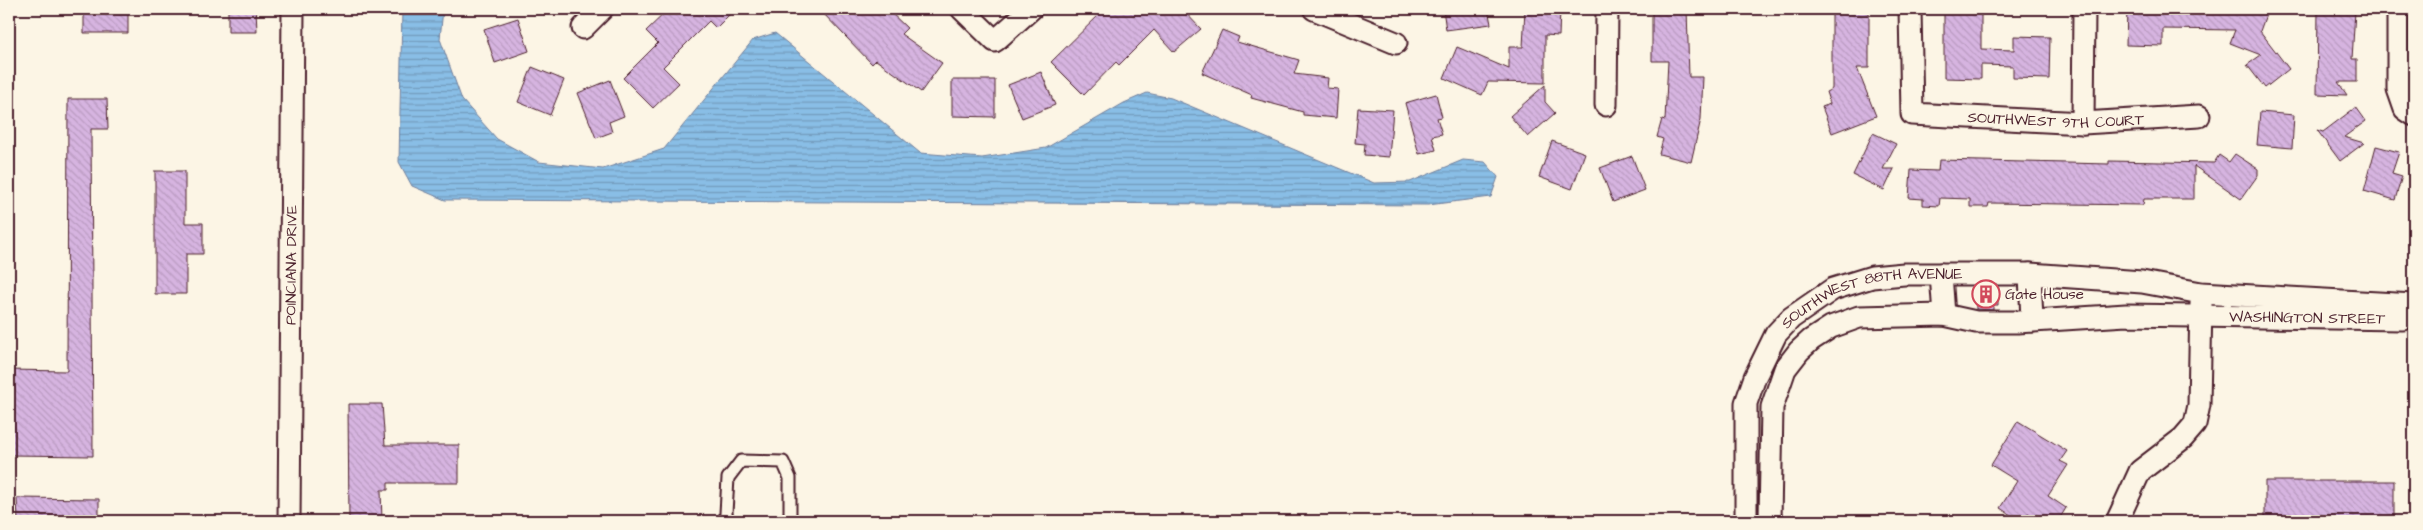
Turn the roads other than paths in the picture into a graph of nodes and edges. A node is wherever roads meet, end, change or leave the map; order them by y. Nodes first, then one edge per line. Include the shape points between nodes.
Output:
1 (293, 9) edge
2 (602, 9) edge
3 (962, 9) edge
4 (1031, 9) edge
5 (1314, 9) edge
6 (1606, 9) edge
7 (1910, 9) edge
8 (2084, 9) edge
9 (2398, 9) edge
10 (584, 28) dead end
11 (1396, 43) dead end
12 (1606, 106) dead end
13 (2409, 112) edge
14 (2199, 116) dead end
15 (2083, 123) junction
16 (1942, 274) junction
17 (2030, 274) junction
18 (2201, 293) junction
19 (2414, 305) edge
20 (1944, 315) junction
21 (2201, 317) junction
22 (2414, 319) edge
23 (2032, 321) junction
24 (1755, 377) junction
25 (1778, 386) junction
26 (2118, 519) dead end
27 (289, 521) edge
28 (728, 521) edge
29 (790, 521) edge
30 (1746, 521) edge
31 (1770, 521) edge

1 - 27 street, POINCIANA DRIVE
2 - 10 street
3 - 4 street via 996,42
5 - 11 street
6 - 12 street
7 - 15 street, SOUTHWEST 9TH COURT via 1912,114
8 - 15 street
9 - 13 street via 2398,88
14 - 15 street, SOUTHWEST 9TH COURT
16 - 17 street, SOUTHWEST 88TH AVENUE
16 - 20 street
16 - 24 street, SOUTHWEST 88TH AVENUE via 1872,277 1833,289 1806,307 1776,334
17 - 18 street, SOUTHWEST 88TH AVENUE via 2142,282
17 - 23 street
18 - 19 street, WASHINGTON STREET
18 - 21 street
20 - 23 street, SOUTHWEST 88TH AVENUE via 1976,322
20 - 25 street, SOUTHWEST 88TH AVENUE via 1858,317 1832,327 1799,351 1785,369
21 - 22 street, WASHINGTON STREET
21 - 23 street, SOUTHWEST 88TH AVENUE via 2126,315
21 - 26 street via 2196,424 2140,471
24 - 25 street
24 - 30 street, SOUTHWEST 88TH AVENUE via 1746,403
25 - 31 street, SOUTHWEST 88TH AVENUE via 1770,430
28 - 29 lane via 728,478 741,461 783,462 790,478

